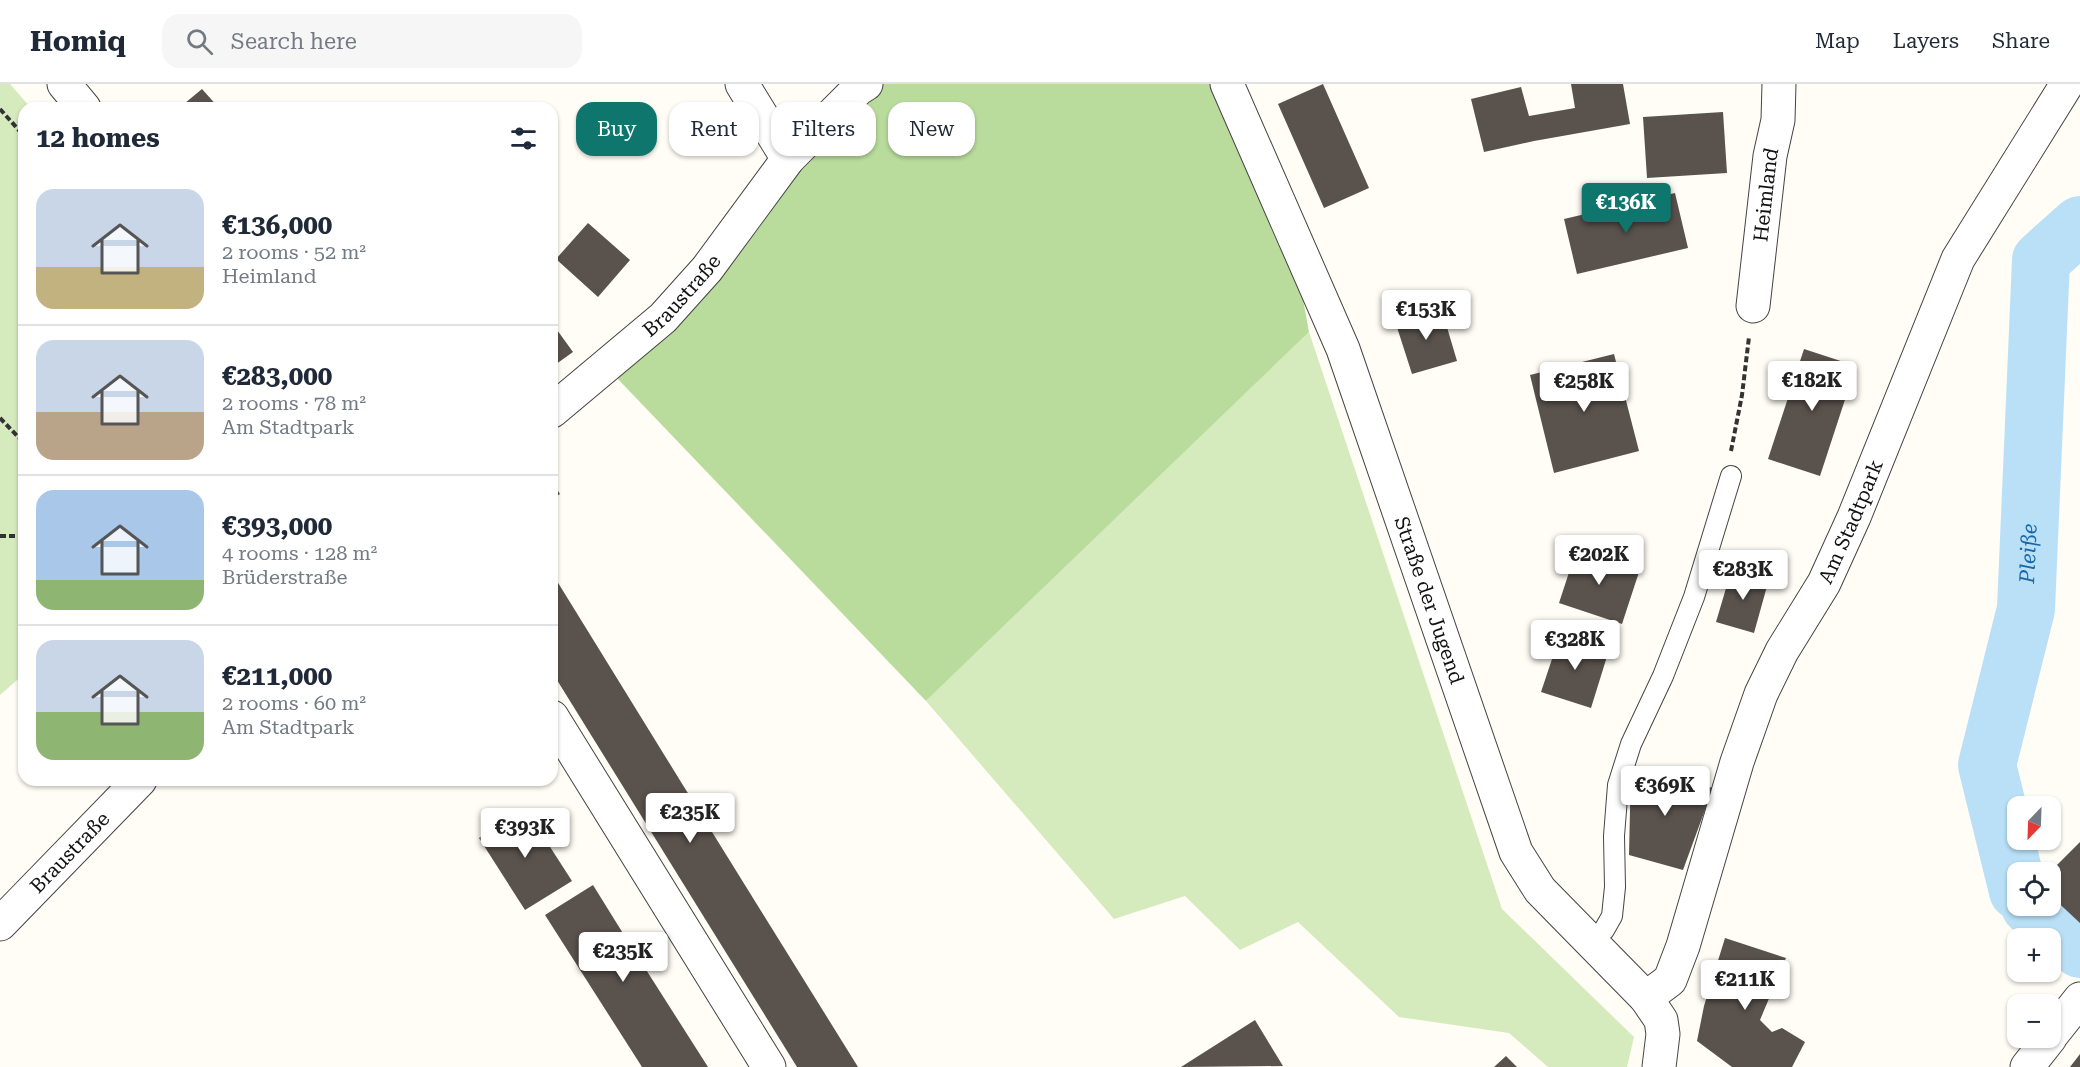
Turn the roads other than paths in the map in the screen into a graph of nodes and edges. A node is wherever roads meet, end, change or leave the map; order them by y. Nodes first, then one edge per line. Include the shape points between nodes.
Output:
1 (64, 84) edge
2 (742, 84) edge
3 (866, 84) edge
4 (1227, 84) edge
5 (1779, 84) edge
6 (2067, 84) edge
7 (79, 102) edge
8 (788, 159) junction
9 (1753, 306) road end
10 (558, 406) edge
11 (1731, 476) road end
12 (558, 727) edge
13 (134, 786) edge
14 (0, 924) edge
15 (1591, 942) junction
16 (1646, 998) junction
17 (2080, 999) edge
18 (2061, 1023) edge
19 (2042, 1048) edge
20 (1668, 1065) edge
21 (769, 1067) edge
22 (2027, 1067) edge

1 - 7 street
2 - 8 street
3 - 8 street, Braustraße
4 - 15 street, Straße der Jugend via 1343,349 1516,852 1540,890
5 - 9 street, Heimland via 1778,120 1770,156
6 - 16 street, Am Stadtpark via 1958,259 1854,517 1824,583 1761,694 1670,980
8 - 10 street, Braustraße via 707,269 663,318
11 - 15 lane via 1694,597 1631,744 1618,785 1612,916
12 - 21 street
13 - 14 street, Braustraße
15 - 16 street, Straße der Jugend
16 - 20 street, Straße der Jugend via 1661,1020
17 - 18 street
19 - 22 street

